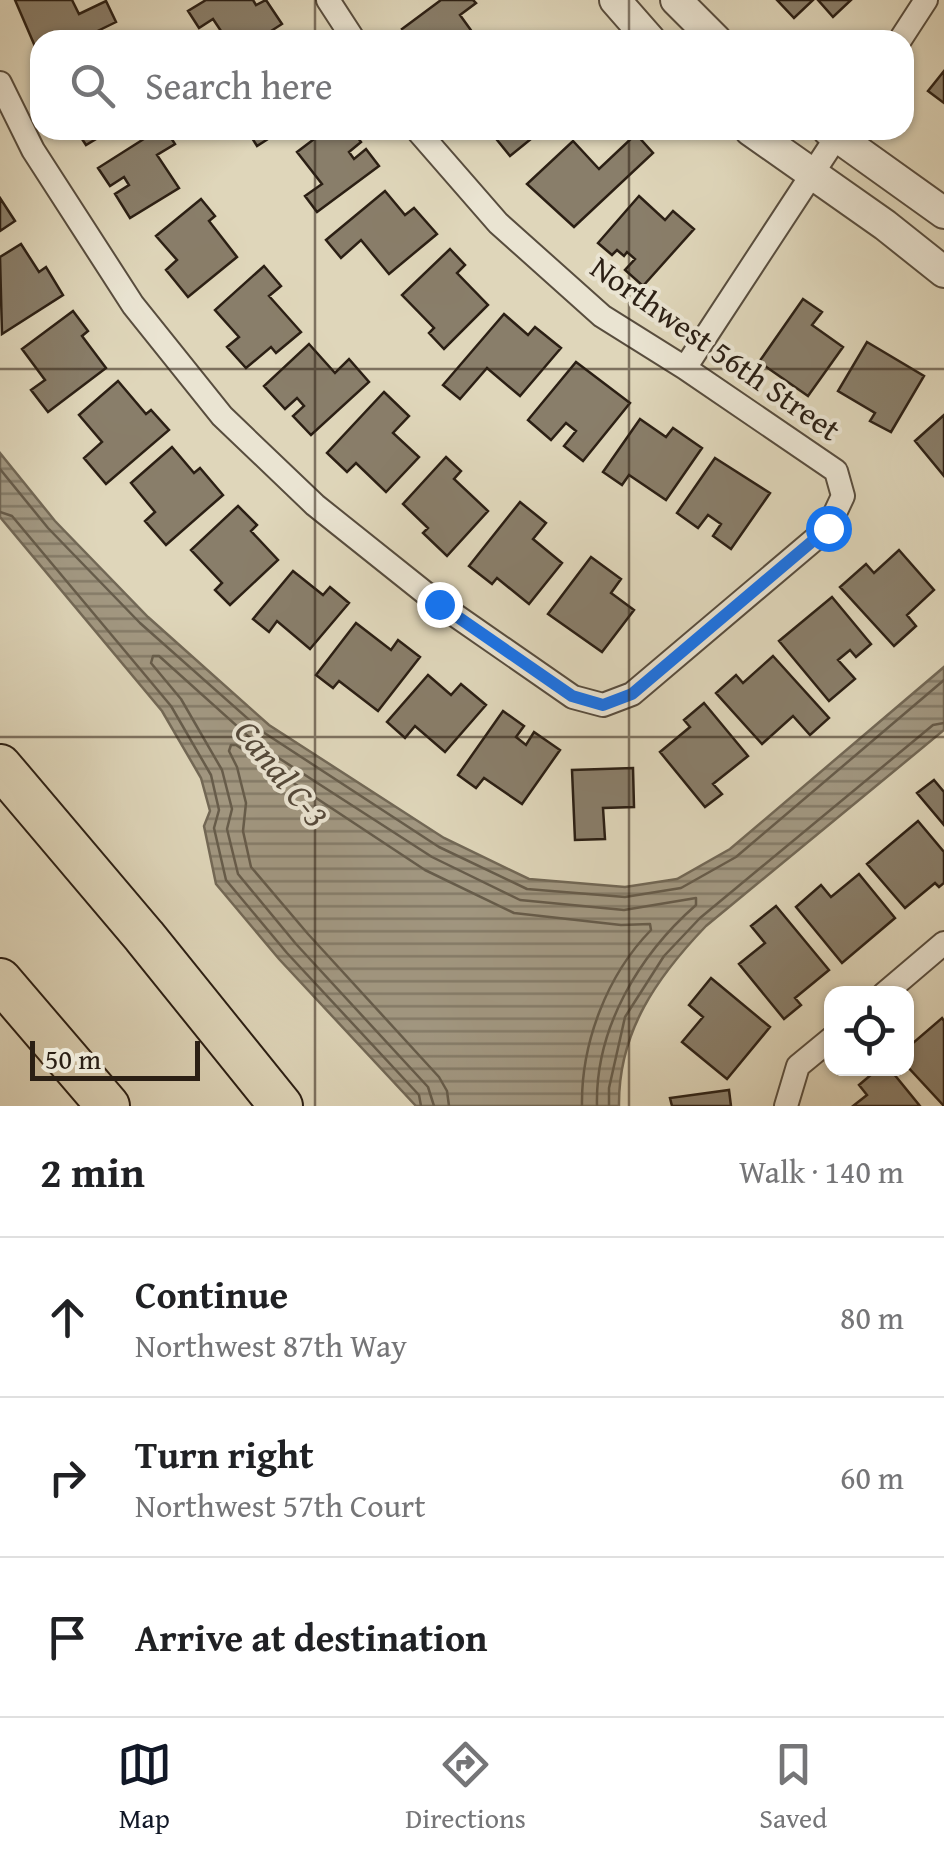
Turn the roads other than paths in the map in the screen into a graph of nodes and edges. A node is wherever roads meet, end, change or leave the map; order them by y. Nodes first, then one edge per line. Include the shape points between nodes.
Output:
1 (328, 0) edge
2 (615, 0) edge
3 (676, 0) edge
4 (926, 0) edge
5 (348, 30) edge
6 (641, 30) edge
7 (706, 30) edge
8 (906, 30) edge
9 (0, 83) edge
10 (426, 140) edge
11 (764, 140) edge
12 (830, 140) edge
13 (846, 140) edge
14 (811, 173) junction
15 (944, 213) edge
16 (944, 272) edge
17 (685, 368) junction
18 (0, 766) edge
19 (144, 936) junction
20 (944, 944) edge
21 (0, 980) edge
22 (894, 986) edge
23 (824, 1045) edge
24 (786, 1105) edge
25 (108, 1106) edge
26 (281, 1106) edge
27 (311, 1106) edge

1 - 5 street
2 - 6 street
3 - 7 street
4 - 8 street
9 - 17 street, Northwest 56th Street via 32,150 132,305 222,416 314,505 439,604 572,696 603,705 632,694 828,528 843,496 836,471
10 - 17 street, Northwest 56th Street via 498,222 602,316
11 - 14 street
12 - 14 street
13 - 15 street
14 - 16 street
14 - 17 street
18 - 19 highway
19 - 26 highway
19 - 27 highway
20 - 22 street
21 - 25 highway
23 - 24 street via 798,1066

